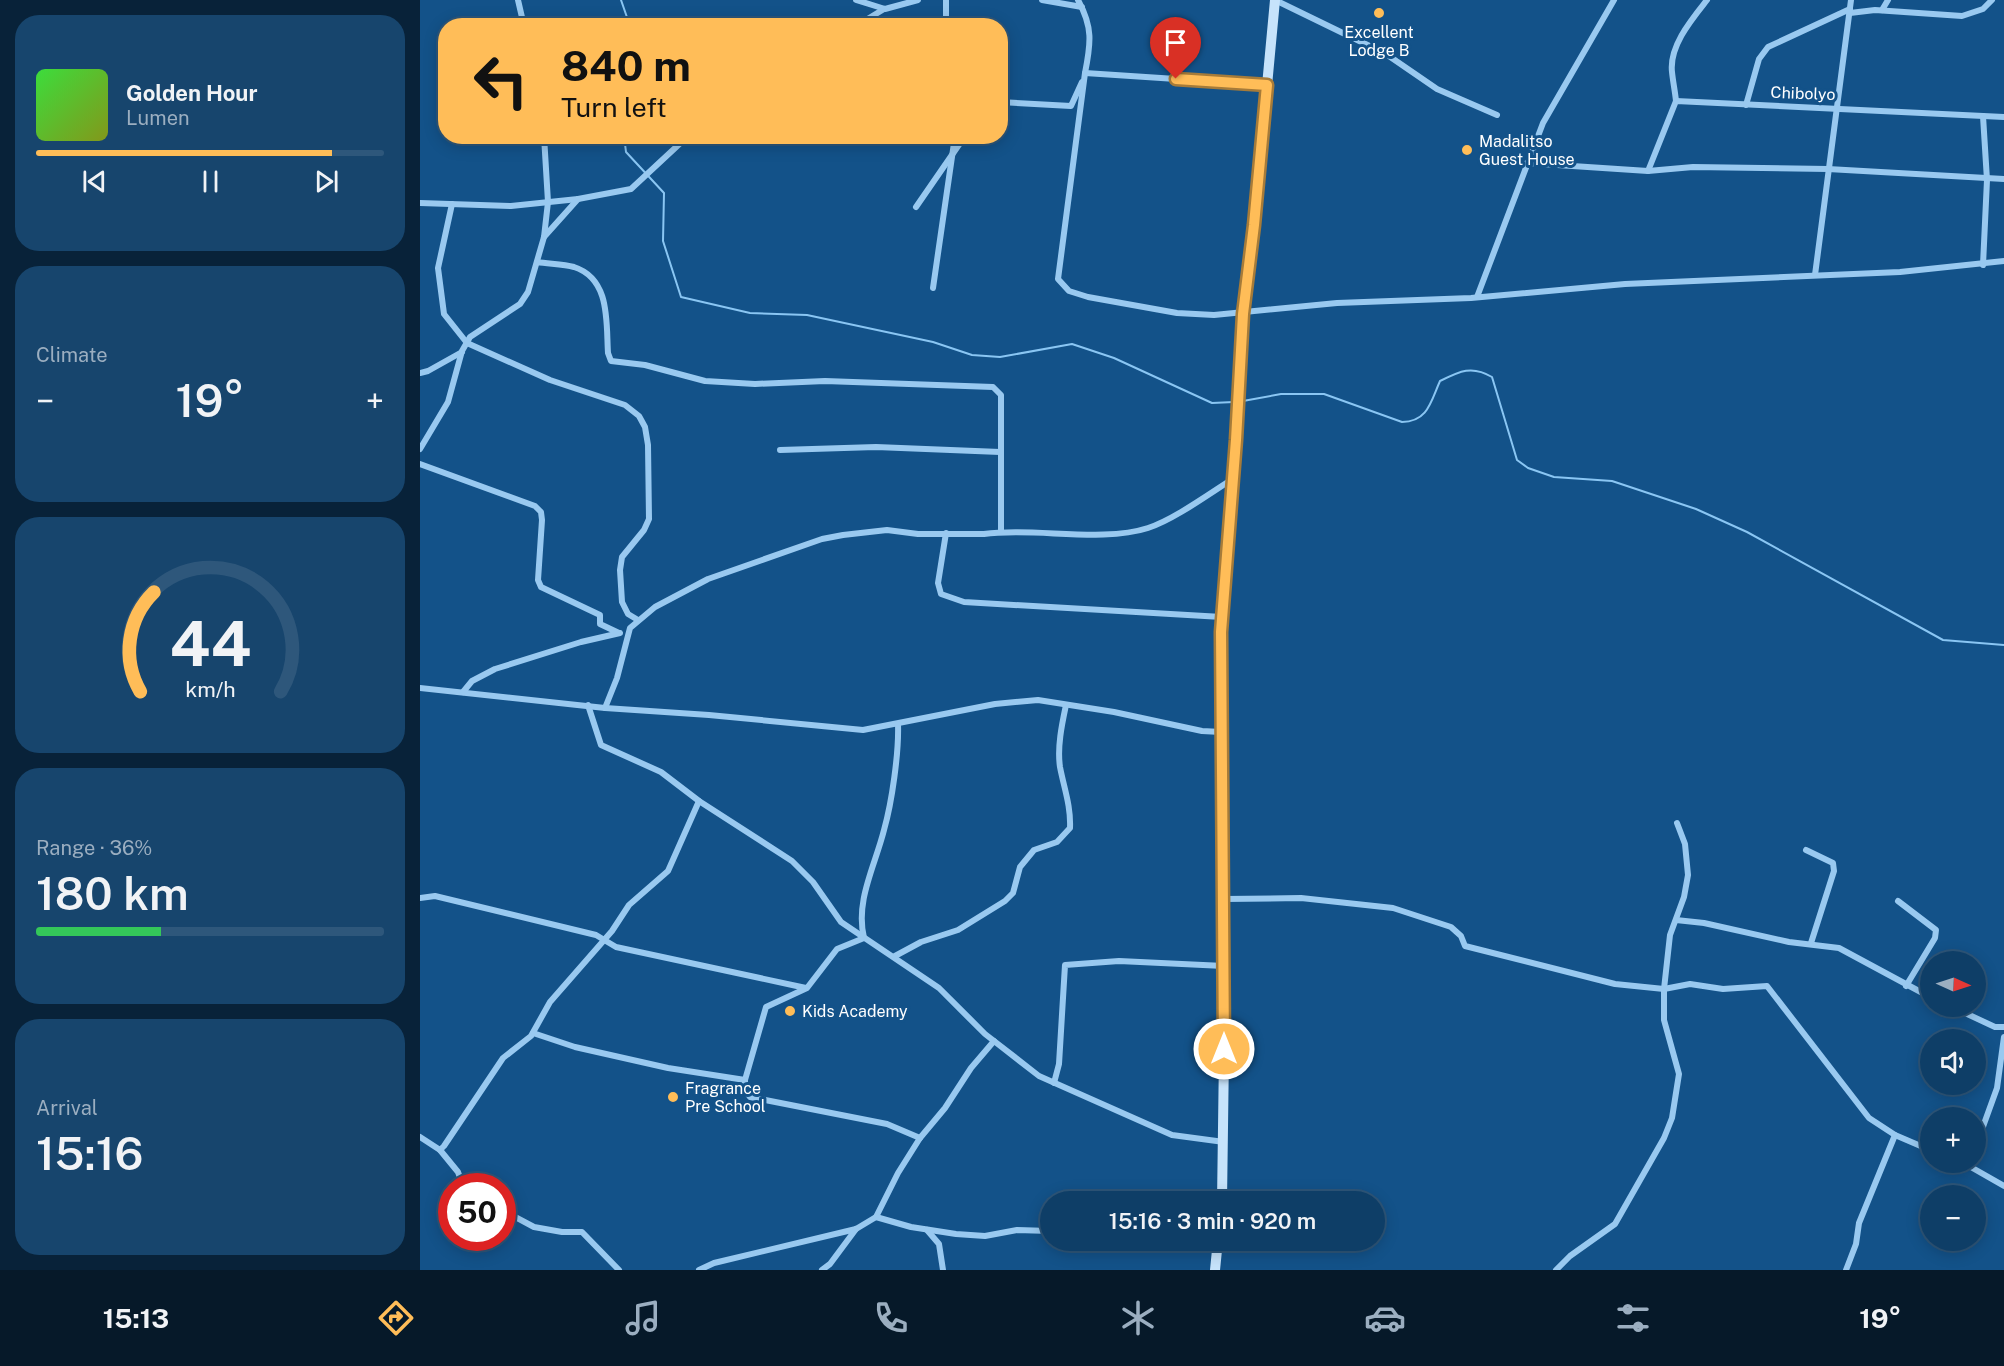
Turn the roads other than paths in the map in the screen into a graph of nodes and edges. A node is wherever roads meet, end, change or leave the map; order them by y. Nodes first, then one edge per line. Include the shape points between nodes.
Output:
1 (518, 0) edge
2 (856, 0) edge
3 (890, 0) edge
4 (918, 0) edge
5 (946, 0) edge
6 (1042, 0) edge
7 (1275, 0) edge
8 (1614, 0) edge
9 (1707, 0) edge
10 (1851, 0) edge
11 (1888, 0) edge
12 (1992, 0) edge
13 (1080, 3) edge
14 (887, 9) junction
15 (1882, 10) junction
16 (1850, 11) junction
17 (522, 18) edge
18 (871, 18) edge
19 (946, 18) edge
20 (1085, 73) junction
21 (1267, 85) junction
22 (1676, 101) junction
23 (1008, 102) edge
24 (1746, 105) junction
25 (1837, 108) junction
26 (1497, 115) dead end
27 (1983, 116) junction
28 (2004, 117) edge
29 (544, 144) edge
30 (679, 144) edge
31 (953, 144) edge
32 (959, 144) edge
33 (951, 156) junction
34 (1527, 163) junction
35 (1828, 169) junction
36 (1648, 171) junction
37 (2004, 179) edge
38 (1987, 180) junction
39 (578, 199) junction
40 (548, 202) junction
41 (420, 203) edge
42 (452, 204) junction
43 (916, 207) dead end
44 (544, 237) junction
45 (2004, 261) edge
46 (537, 262) junction
47 (1983, 265) junction
48 (1815, 275) junction
49 (933, 288) dead end
50 (1477, 297) junction
51 (1243, 314) junction
52 (467, 342) junction
53 (462, 351) junction
54 (420, 373) edge
55 (420, 449) edge
56 (780, 450) dead end
57 (1000, 452) junction
58 (420, 464) edge
59 (1231, 480) junction
60 (1002, 531) junction
61 (945, 533) junction
62 (1222, 617) junction
63 (638, 620) junction
64 (619, 633) junction
65 (627, 634) junction
66 (420, 688) edge
67 (463, 692) junction
68 (588, 705) junction
69 (1066, 705) junction
70 (604, 708) junction
71 (898, 724) junction
72 (1221, 732) junction
73 (699, 801) junction
74 (1677, 823) dead end
75 (1806, 850) dead end
76 (420, 898) edge
77 (1224, 899) junction
78 (1898, 901) dead end
79 (1676, 920) junction
80 (864, 938) junction
81 (603, 941) junction
82 (1811, 943) junction
83 (895, 956) junction
84 (1224, 966) junction
85 (1906, 986) junction
86 (807, 988) junction
87 (1664, 989) junction
88 (1920, 992) edge
89 (1974, 1017) edge
90 (2004, 1027) edge
91 (533, 1033) junction
92 (2004, 1037) edge
93 (994, 1041) junction
94 (2003, 1050) edge
95 (745, 1080) junction
96 (1054, 1083) junction
97 (1986, 1118) edge
98 (1895, 1135) junction
99 (420, 1137) edge
100 (920, 1138) junction
101 (1224, 1142) junction
102 (1920, 1146) edge
103 (441, 1150) junction
104 (458, 1173) edge
105 (1984, 1173) edge
106 (2004, 1186) edge
107 (1222, 1191) edge
108 (516, 1217) edge
109 (876, 1217) junction
110 (856, 1229) junction
111 (927, 1230) junction
112 (1040, 1231) edge
113 (1217, 1251) edge
114 (619, 1270) edge
115 (699, 1270) edge
116 (822, 1270) edge
117 (943, 1270) edge
118 (1215, 1270) edge
119 (1556, 1270) edge
120 (1846, 1270) edge

1 - 17 street
2 - 14 street
3 - 14 street
4 - 14 street
5 - 19 street
6 - 13 street
7 - 21 main road
7 - 26 street via 1386,54 1437,89
8 - 34 street via 1543,123
9 - 22 street via 1675,50 1672,72
10 - 16 street
11 - 15 street
12 - 15 street via 1983,9 1962,16
13 - 20 street via 1090,31
14 - 18 street
15 - 16 street
16 - 24 street via 1768,47 1759,59
16 - 25 street
20 - 21 street
20 - 23 street via 1071,106
20 - 51 street via 1058,269 1063,287 1088,297 1177,314
21 - 51 main road
22 - 24 street, Chibolyo
22 - 36 street
24 - 25 street, Chibolyo
25 - 27 street, Chibolyo
25 - 35 street
27 - 28 street, Chibolyo
27 - 38 street
29 - 40 street
30 - 39 street via 636,185 624,191
31 - 33 street
32 - 33 street
33 - 43 street
33 - 49 street via 950,189
34 - 36 street
34 - 50 street
35 - 36 street via 1693,167
35 - 38 street
35 - 48 street
37 - 38 street
38 - 47 street
39 - 40 street
39 - 44 street
40 - 42 street via 510,206
40 - 44 street
41 - 42 street
42 - 52 street via 438,268 444,314
44 - 46 street
45 - 47 street
46 - 52 street via 524,300 486,324
46 - 57 street via 578,269 597,284 604,298 611,361 645,365 705,381 987,385 1001,395
47 - 48 street
48 - 50 street via 1625,284
50 - 51 street via 1336,303
51 - 59 main road
52 - 53 street
52 - 63 street via 550,380 625,405 639,416 648,445 649,519 622,557 620,570 622,602 628,614
53 - 54 street
53 - 55 street via 448,402
56 - 57 street via 876,447
57 - 60 street
58 - 64 street via 535,506 542,520 538,580 541,587 582,609 591,609 600,615 600,624
59 - 60 street via 1148,528 1110,532
59 - 62 main road
60 - 61 street
61 - 62 street via 938,582 941,594 949,598
61 - 63 street via 887,530 822,539 708,579
62 - 72 main road
63 - 65 street
64 - 65 street
64 - 67 street via 495,669 472,681
65 - 70 street via 617,678
66 - 67 street
67 - 68 street
68 - 70 street
68 - 73 street via 602,745 661,772
69 - 71 street via 1038,700 995,704
69 - 72 street
69 - 83 street via 1060,765 1068,794 1070,828 1056,842 1034,850 1020,867 1013,893 1005,901 958,930 921,942
70 - 71 street via 863,730
71 - 80 street via 889,810 866,882 861,925
72 - 77 main road
73 - 80 street via 792,861 813,882 834,915
73 - 81 street via 668,871 629,905
74 - 79 street via 1685,844 1688,875
75 - 82 street via 1833,863 1834,871
76 - 81 street via 435,896 596,935
77 - 84 main road
77 - 87 street via 1302,898 1393,908 1451,927 1465,945 1615,984
78 - 85 street via 1936,930
79 - 82 street
79 - 87 street via 1670,935
80 - 83 street
80 - 86 street via 837,949
81 - 86 street via 652,956
81 - 91 street via 560,988
82 - 85 street via 1853,954
83 - 93 street via 952,999
84 - 96 street via 1119,961 1065,965 1059,1064
84 - 101 main road
85 - 88 street
86 - 95 street via 766,1007
87 - 98 street via 1690,984 1723,989 1767,986 1869,1119
87 - 119 street via 1664,1020 1679,1074 1668,1130 1615,1224
89 - 90 street
91 - 95 street via 575,1047 668,1068
91 - 103 street via 490,1074
92 - 94 street
93 - 96 street
93 - 100 street
94 - 97 street via 1997,1088
95 - 100 street via 750,1097 887,1124
96 - 101 street via 1172,1135
98 - 102 street
98 - 120 street via 1859,1223
99 - 103 street
100 - 109 street
101 - 107 main road
103 - 104 street
105 - 106 street
108 - 114 street via 534,1227 582,1232
109 - 110 street
109 - 111 street
110 - 115 street
110 - 116 street
111 - 112 street via 986,1236
111 - 117 street via 939,1244
113 - 118 main road

